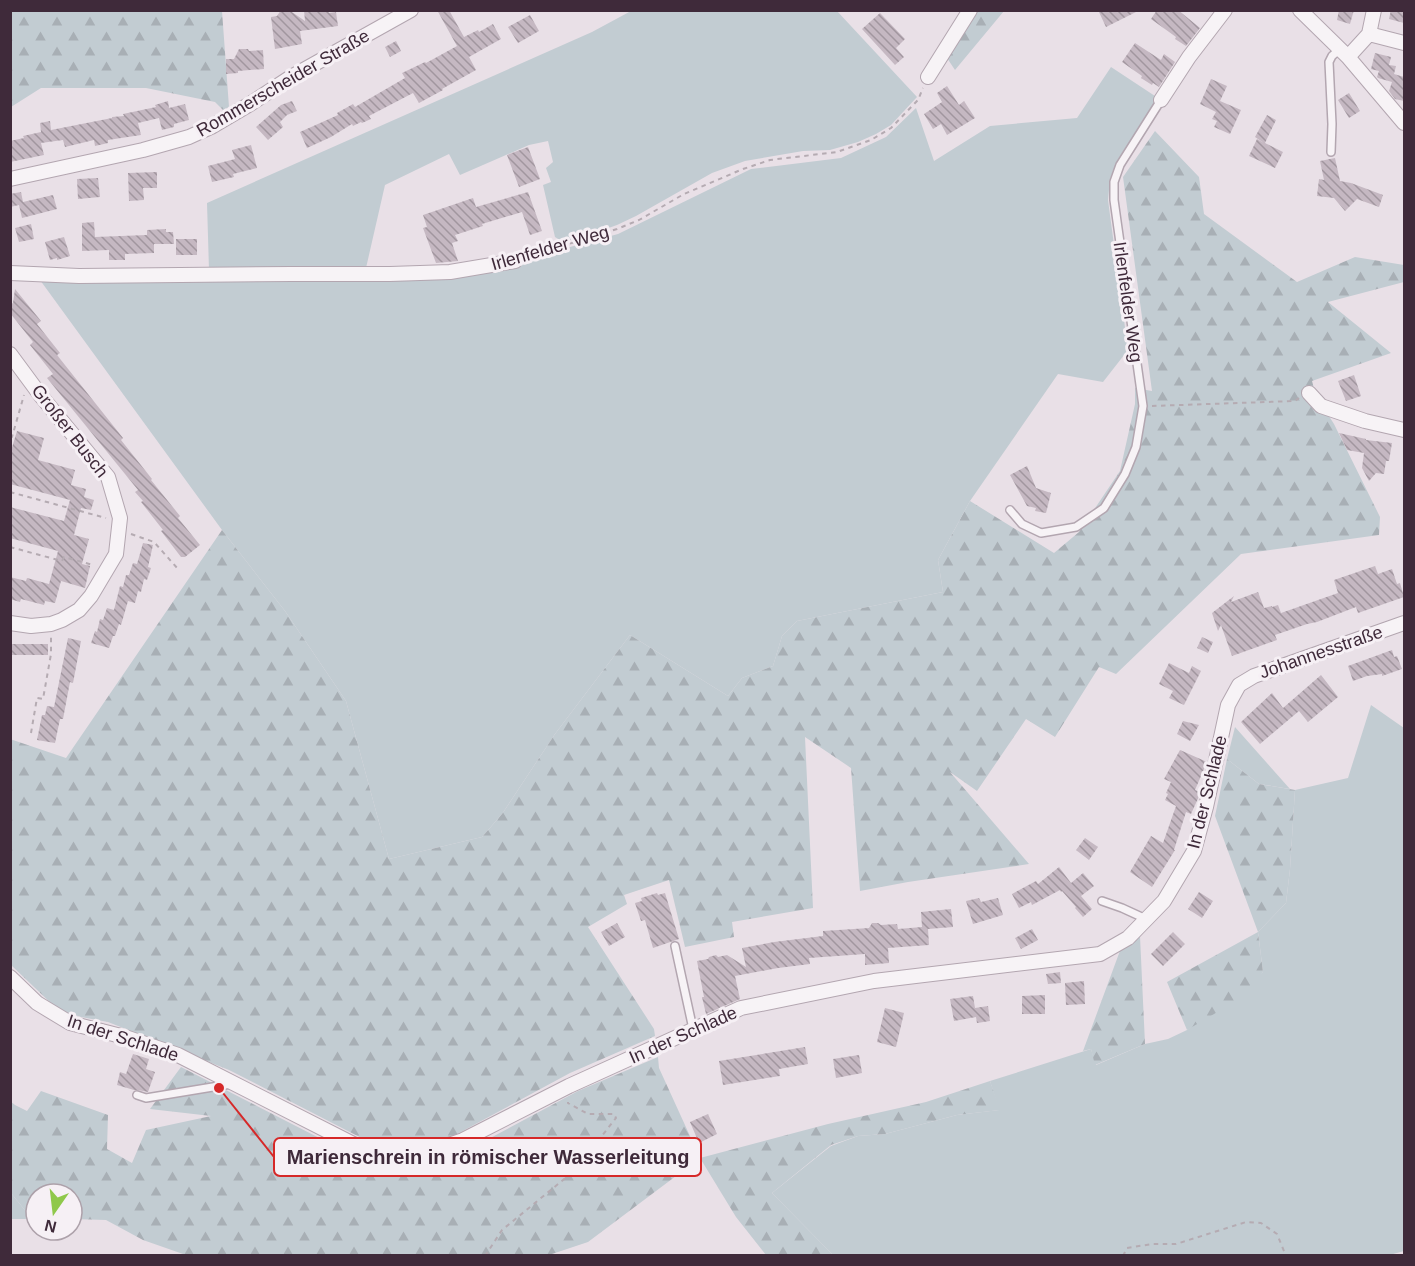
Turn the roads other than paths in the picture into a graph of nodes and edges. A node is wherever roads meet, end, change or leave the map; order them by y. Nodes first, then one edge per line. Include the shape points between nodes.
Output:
1 (411, 10) edge
2 (970, 10) edge
3 (1225, 10) edge
4 (1300, 10) edge
5 (1374, 10) edge
6 (1369, 34) junction
7 (1404, 43) edge
8 (1344, 53) junction
9 (928, 77) road end
10 (1161, 100) joint
11 (1404, 123) edge
12 (1331, 152) dead end
13 (10, 179) edge
14 (515, 261) road end
15 (10, 273) edge
16 (10, 354) edge
17 (1309, 393) road end
18 (1404, 430) edge
19 (1010, 510) dead end
20 (10, 623) edge
21 (1404, 623) edge
22 (1239, 685) joint
23 (1102, 901) dead end
24 (1146, 919) junction
25 (675, 946) dead end
26 (10, 977) edge
27 (693, 1029) junction
28 (233, 1083) junction
29 (137, 1095) dead end

1 - 13 street, Rommerscheider Straße via 189,137
2 - 9 street
3 - 10 street, Irlenfelder Weg
4 - 8 street
5 - 6 street
6 - 7 street
6 - 8 street
8 - 11 street
8 - 12 lane via 1332,56 1329,62
10 - 19 lane, Irlenfelder Weg via 1120,165 1114,182 1143,406 1136,447 1104,508 1076,527 1041,533 1022,524
14 - 15 street, Irlenfelder Weg via 450,272 390,274
16 - 20 street, Großer Busch via 108,477 120,518 116,554 79,610 51,624
17 - 18 street via 1321,406
21 - 22 street, Johannesstraße via 1254,676
22 - 24 street, In der Schlade via 1228,705 1194,851 1164,901
23 - 24 lane
24 - 27 street, In der Schlade via 1128,938 1100,954 874,981 741,1008
25 - 27 lane
26 - 28 street, In der Schlade via 37,1003 70,1023 178,1055
27 - 28 street, In der Schlade via 463,1140 422,1154 394,1155 361,1148
28 - 29 lane via 146,1098

